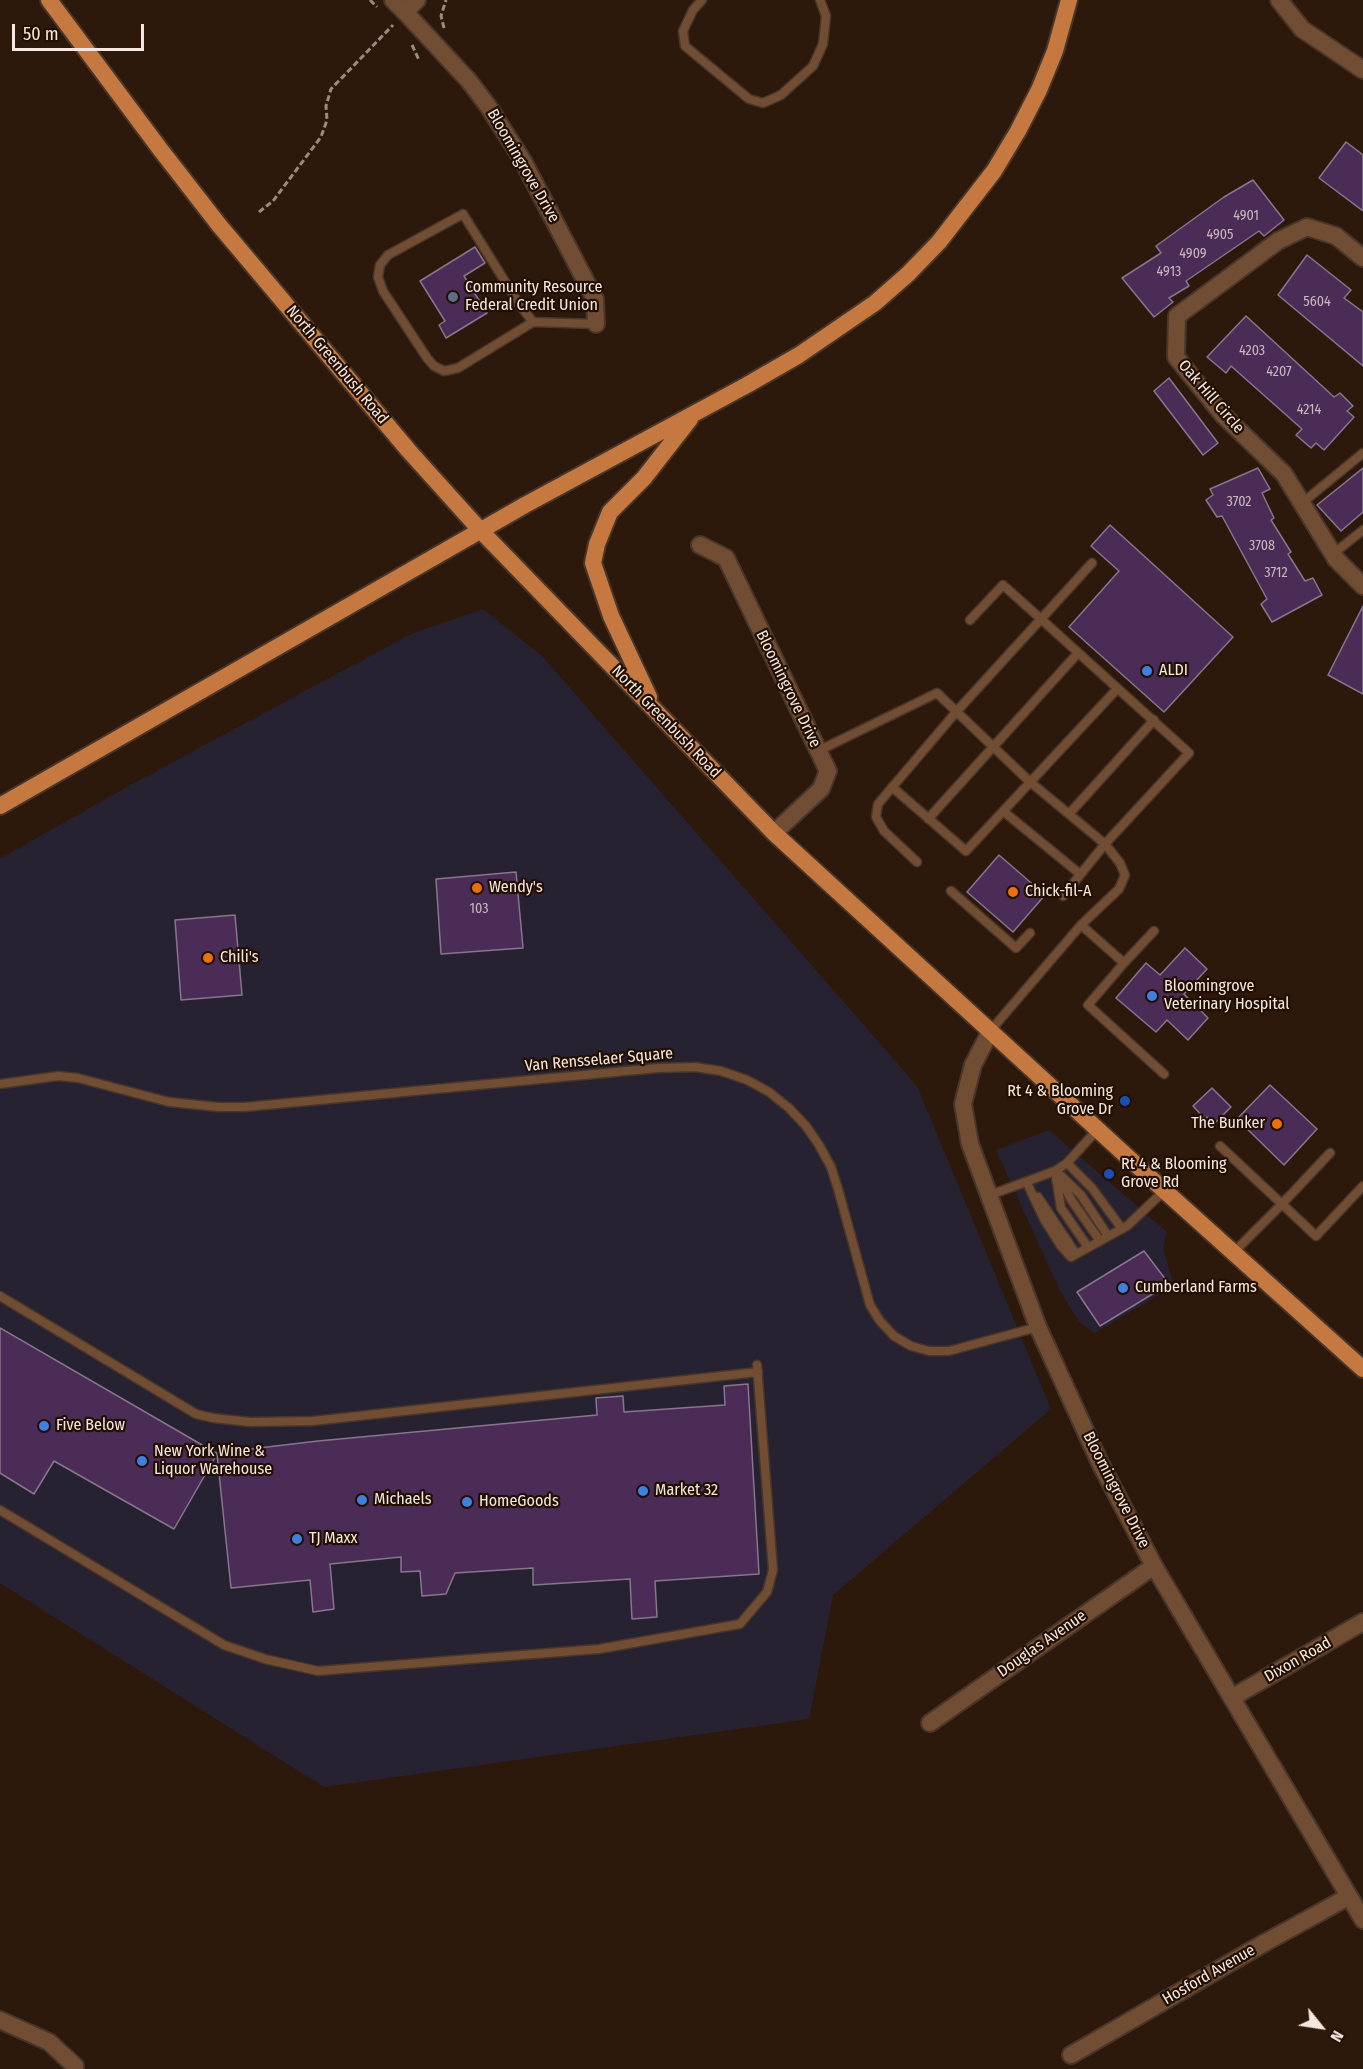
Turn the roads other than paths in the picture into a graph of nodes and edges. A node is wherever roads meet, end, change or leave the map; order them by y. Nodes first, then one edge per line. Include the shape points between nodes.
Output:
1 (49, 0) edge
2 (417, 0) edge
3 (702, 0) edge
4 (820, 0) edge
5 (1069, 0) edge
6 (1279, 0) edge
7 (399, 6) edge
8 (1363, 70) edge
9 (1363, 258) edge
10 (533, 322) junction
11 (596, 324) joint
12 (695, 413) junction
13 (1363, 453) edge
14 (1302, 503) junction
15 (1363, 530) edge
16 (481, 531) junction
17 (700, 545) dead end
18 (1333, 554) junction
19 (1092, 563) dead end
20 (1363, 586) edge
21 (1041, 619) junction
22 (970, 620) dead end
23 (1078, 653) junction
24 (1117, 689) junction
25 (957, 711) junction
26 (658, 714) junction
27 (1154, 720) junction
28 (994, 748) junction
29 (818, 751) junction
30 (1029, 781) junction
31 (892, 788) junction
32 (0, 806) edge
33 (1003, 811) junction
34 (1069, 814) junction
35 (928, 819) junction
36 (774, 833) junction
37 (1105, 844) junction
38 (917, 862) dead end
39 (1080, 874) junction
40 (951, 891) dead end
41 (1063, 896) dead end
42 (1081, 925) junction
43 (1154, 931) dead end
44 (1030, 933) dead end
45 (1124, 963) junction
46 (991, 1030) junction
47 (1164, 1074) dead end
48 (0, 1084) edge
49 (1098, 1129) junction
50 (1220, 1146) dead end
51 (1330, 1153) dead end
52 (1067, 1163) junction
53 (1056, 1171) junction
54 (1027, 1183) junction
55 (1363, 1186) edge
56 (1164, 1191) junction
57 (990, 1195) junction
58 (1282, 1204) junction
59 (1122, 1229) junction
60 (1104, 1238) junction
61 (1088, 1247) junction
62 (1233, 1252) junction
63 (0, 1296) edge
64 (1038, 1327) junction
65 (1363, 1369) edge
66 (0, 1510) edge
67 (1154, 1566) junction
68 (1363, 1622) edge
69 (1233, 1697) junction
70 (930, 1723) dead end
71 (1348, 1897) junction
72 (1363, 1920) edge
73 (0, 2020) edge
74 (1071, 2055) dead end
75 (75, 2069) edge

1 - 16 main road, North Greenbush Road via 219,225
2 - 7 street
3 - 4 lane via 683,31 685,46 749,99 763,103 781,95 813,66 823,44 825,26
5 - 12 main road via 1039,90 1018,131 994,171 939,242 875,303 842,327
6 - 8 street via 1302,29
7 - 11 street, Bloomingrove Drive via 469,81 523,161 595,299
9 - 14 street, Oak Hill Circle via 1336,236 1307,227 1278,241 1178,316 1176,357 1223,415 1284,474
10 - 10 lane via 463,214 388,255 381,265 378,277 383,291 427,358 444,371 458,368
10 - 11 lane
12 - 16 main road
12 - 26 main road via 644,478 610,512 593,563 611,616
13 - 14 lane
14 - 18 street, Oak Hill Circle
15 - 18 lane
16 - 26 main road, North Greenbush Road
16 - 32 main road
17 - 29 street, Bloomingrove Drive via 726,558
18 - 20 street, Oak Hill Circle
19 - 21 lane
21 - 22 lane via 1003,585
21 - 23 lane
21 - 25 lane
23 - 24 lane
23 - 28 lane
24 - 27 lane
24 - 30 lane
25 - 28 lane
25 - 29 lane via 937,693
25 - 31 lane
26 - 36 main road, North Greenbush Road
27 - 34 lane
27 - 37 lane via 1189,753
28 - 30 lane
28 - 35 lane
29 - 36 street, Bloomingrove Drive via 828,771 821,789
30 - 33 lane
30 - 34 lane
31 - 35 lane
31 - 38 lane via 878,804 876,817 891,840
33 - 35 lane via 966,851
33 - 39 lane
34 - 37 lane
36 - 46 main road, North Greenbush Road
37 - 39 lane
37 - 42 lane via 1125,875 1119,890
39 - 41 lane
40 - 44 lane via 1016,948
42 - 45 lane
42 - 46 lane
43 - 45 lane
45 - 47 lane via 1088,1005
46 - 49 main road, North Greenbush Road
46 - 57 street, Bloomingrove Drive via 973,1065 963,1104 970,1144
48 - 64 lane, Van Rensselaer Square via 58,1076 169,1102 237,1107 658,1068 721,1071 747,1080 783,1103 819,1145 831,1167 870,1305 894,1336 929,1351 949,1351
49 - 52 lane
49 - 56 main road, North Greenbush Road
50 - 58 lane
51 - 58 lane
52 - 53 lane
52 - 59 lane via 1092,1188
53 - 54 lane
53 - 60 lane via 1082,1195
53 - 61 lane via 1061,1208
54 - 57 lane
54 - 61 lane via 1044,1219 1071,1257
55 - 58 lane via 1316,1236
56 - 59 lane
56 - 62 main road, North Greenbush Road
57 - 64 street, Bloomingrove Drive
58 - 62 lane
59 - 60 lane
60 - 61 lane
62 - 65 main road, North Greenbush Road
63 - 66 lane via 196,1414 250,1422 313,1421 758,1369 773,1570 767,1592 740,1624 599,1649 318,1671 224,1645
64 - 67 street, Bloomingrove Drive via 1100,1463
67 - 69 street, Bloomingrove Drive
67 - 70 street, Douglas Avenue
68 - 69 street, Dixon Road
69 - 71 street, Bloomingrove Drive
71 - 72 street, Bloomingrove Drive
71 - 74 street, Hosford Avenue
73 - 75 street via 49,2042

